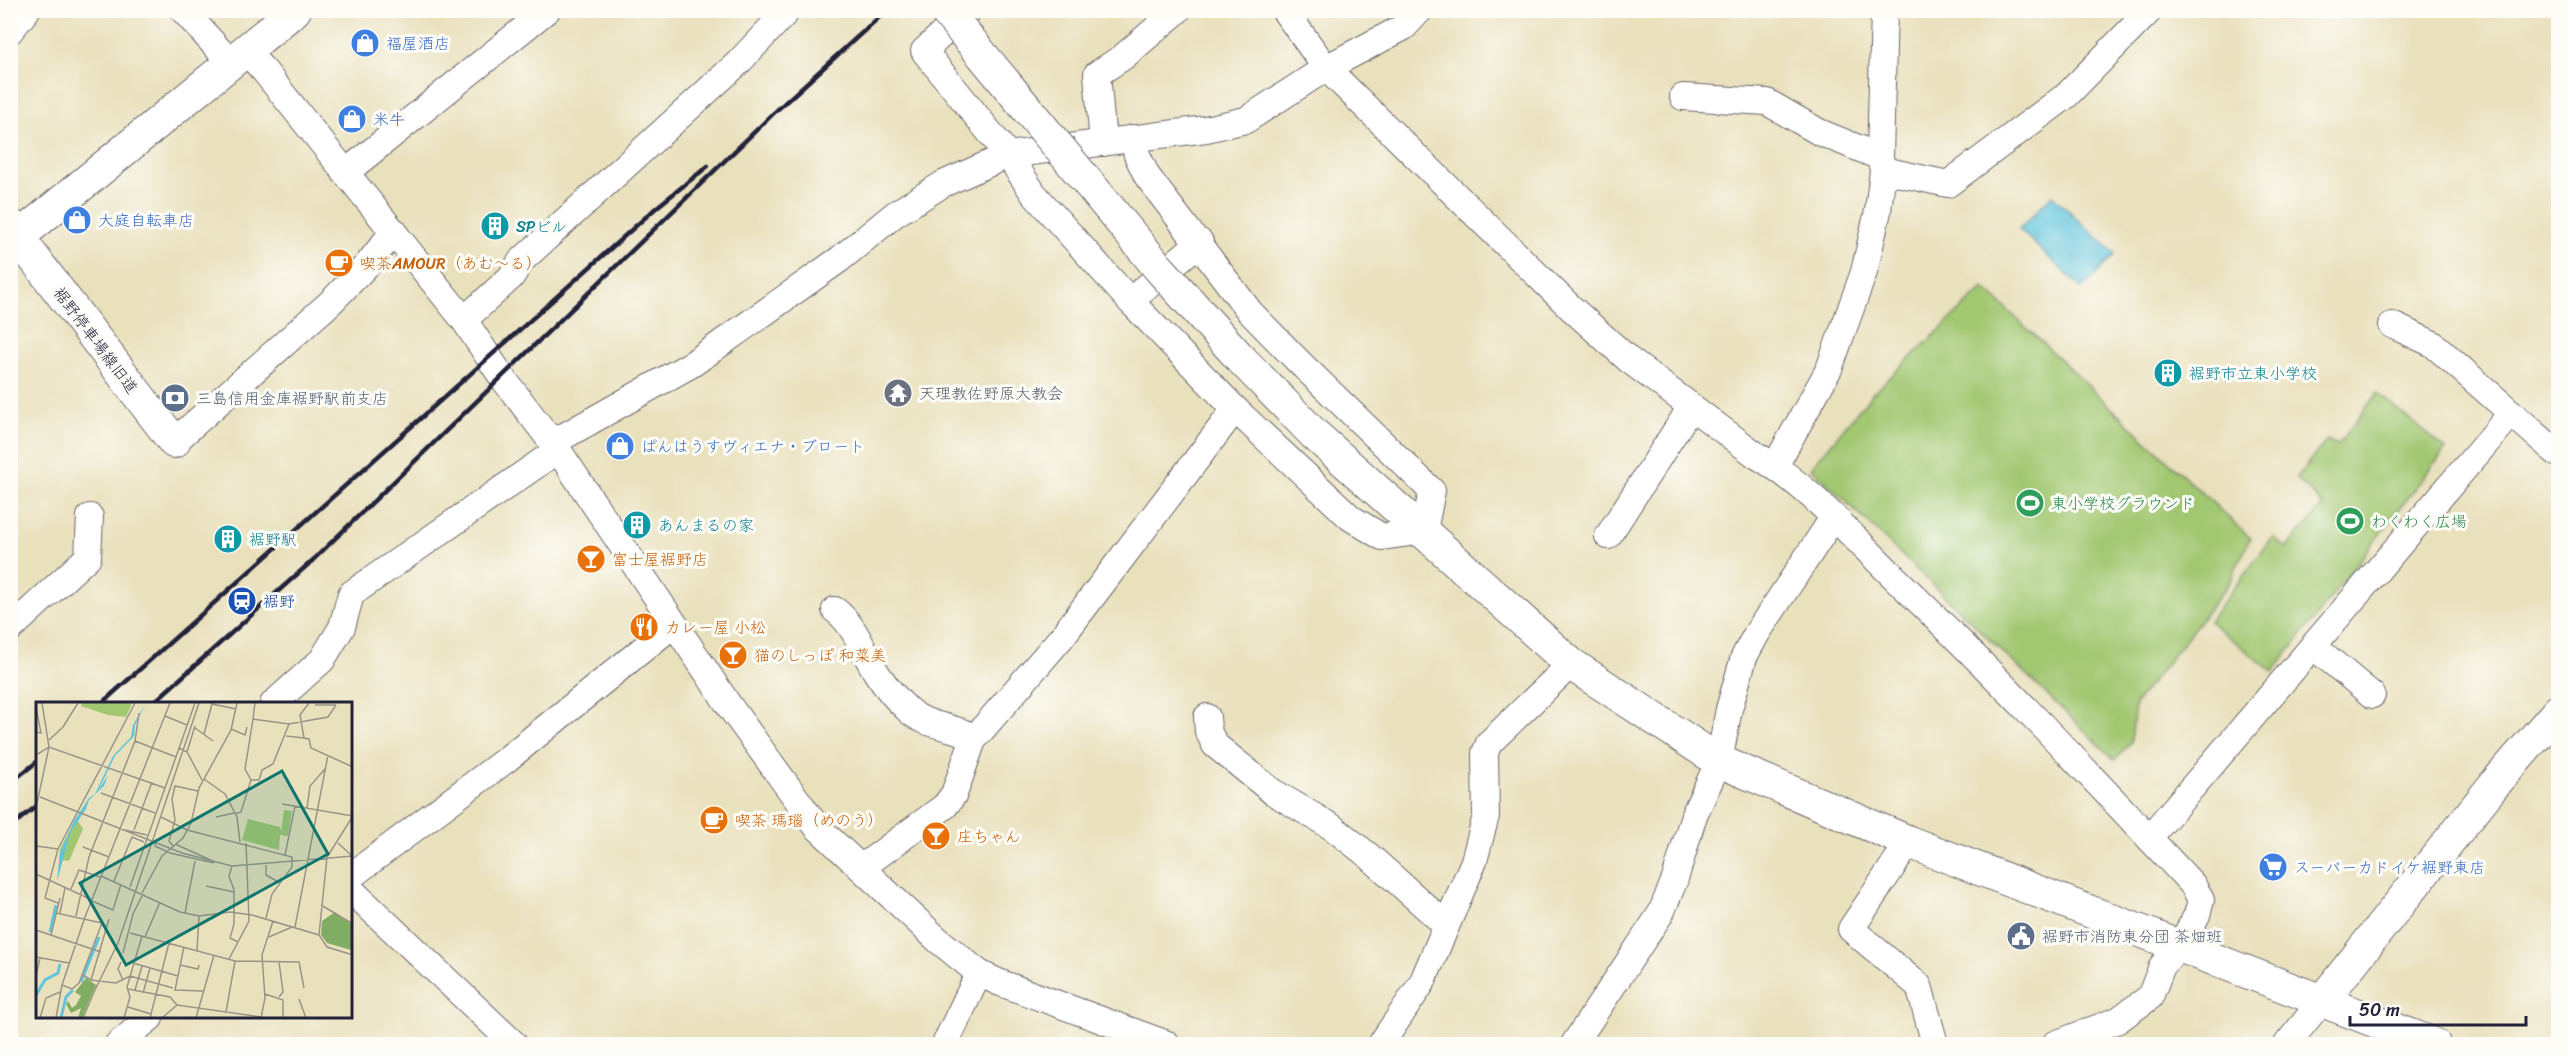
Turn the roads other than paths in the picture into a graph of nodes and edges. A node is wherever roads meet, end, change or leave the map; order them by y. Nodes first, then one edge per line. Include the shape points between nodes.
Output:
1 (27, 10) edge
2 (183, 10) edge
3 (295, 10) edge
4 (547, 10) edge
5 (788, 10) edge
6 (945, 10) edge
7 (968, 10) edge
8 (1178, 10) edge
9 (1284, 10) edge
10 (1420, 10) edge
11 (1884, 10) edge
12 (2150, 10) edge
13 (10, 31) edge
14 (238, 57) junction
15 (1326, 68) junction
16 (1683, 97) dead end
17 (1133, 138) junction
18 (1103, 143) junction
19 (1008, 155) junction
20 (1882, 164) junction
21 (345, 173) junction
22 (394, 231) junction
23 (13, 235) edge
24 (1200, 242) junction
25 (1130, 301) junction
26 (464, 320) junction
27 (2392, 325) dead end
28 (1691, 407) junction
29 (1235, 409) junction
30 (2511, 414) junction
31 (174, 442) joint
32 (555, 446) junction
33 (2559, 454) edge
34 (1774, 466) junction
35 (90, 517) dead end
36 (1833, 518) junction
37 (1424, 531) junction
38 (1608, 536) dead end
39 (835, 610) dead end
40 (674, 624) junction
41 (10, 629) edge
42 (2313, 646) junction
43 (1571, 664) junction
44 (2372, 695) dead end
45 (275, 702) edge
46 (2559, 711) edge
47 (1207, 717) dead end
48 (975, 738) junction
49 (1719, 761) junction
50 (2149, 838) junction
51 (1909, 842) junction
52 (861, 868) junction
53 (352, 875) edge
54 (352, 891) edge
55 (1446, 925) junction
56 (2180, 946) junction
57 (979, 973) junction
58 (2322, 1002) junction
59 (146, 1019) edge
60 (120, 1032) edge
61 (514, 1044) edge
62 (945, 1044) edge
63 (1167, 1044) edge
64 (1381, 1044) edge
65 (1574, 1044) edge
66 (1935, 1044) edge
67 (2055, 1044) edge
68 (2288, 1044) edge
69 (2434, 1044) edge

1 - 13 street
2 - 14 street
3 - 14 street
4 - 21 street
5 - 26 street via 738,63 521,261 511,278
6 - 37 street, bridge via 1158,267 1241,359 1314,434
7 - 19 street via 924,51
8 - 18 street via 1097,74
9 - 15 street
10 - 15 street via 1404,27
11 - 20 street
12 - 20 street via 2067,95 1948,184
14 - 21 street
14 - 23 street
15 - 17 street via 1246,120
15 - 28 street via 1570,307 1629,360
16 - 20 street via 1767,102
17 - 18 street
17 - 24 street via 1147,176
18 - 19 street
19 - 25 street via 1034,194
19 - 32 street via 943,184 895,214 840,259 692,364
20 - 34 street via 1878,211 1864,272 1829,369
21 - 22 street
22 - 26 street
22 - 31 street via 331,302
23 - 31 street, 裾野停車場線旧道
24 - 25 street
24 - 37 street via 1258,320 1432,490
25 - 29 street
26 - 32 street
27 - 30 street via 2433,344
28 - 34 street
28 - 38 street
29 - 37 street via 1351,518 1382,537
29 - 48 street via 1061,638
30 - 33 street
30 - 42 street
32 - 40 street
32 - 45 street via 351,594 342,627 322,660
34 - 36 street
35 - 41 street via 88,557
36 - 49 street via 1744,657
36 - 50 street via 1954,634
37 - 43 street
39 - 48 street via 855,632 879,677 909,711 935,725
40 - 52 street via 817,827
40 - 53 street via 507,759
42 - 44 street
42 - 50 street
43 - 49 street
43 - 55 street via 1489,742 1485,753 1486,816 1474,861
46 - 58 street via 2493,786
47 - 55 street via 1215,745 1273,792 1369,856
48 - 52 street via 954,794 945,806
49 - 51 street
49 - 65 street via 1694,815 1661,913
50 - 56 street via 2193,885 2201,900
51 - 56 street
51 - 66 street via 1851,929 1919,986
52 - 57 street
54 - 61 street
55 - 64 street via 1422,983
56 - 58 street
56 - 67 street via 2162,966 2150,997 2118,1020
57 - 62 street
57 - 63 street
58 - 68 street
58 - 69 street
59 - 60 street

